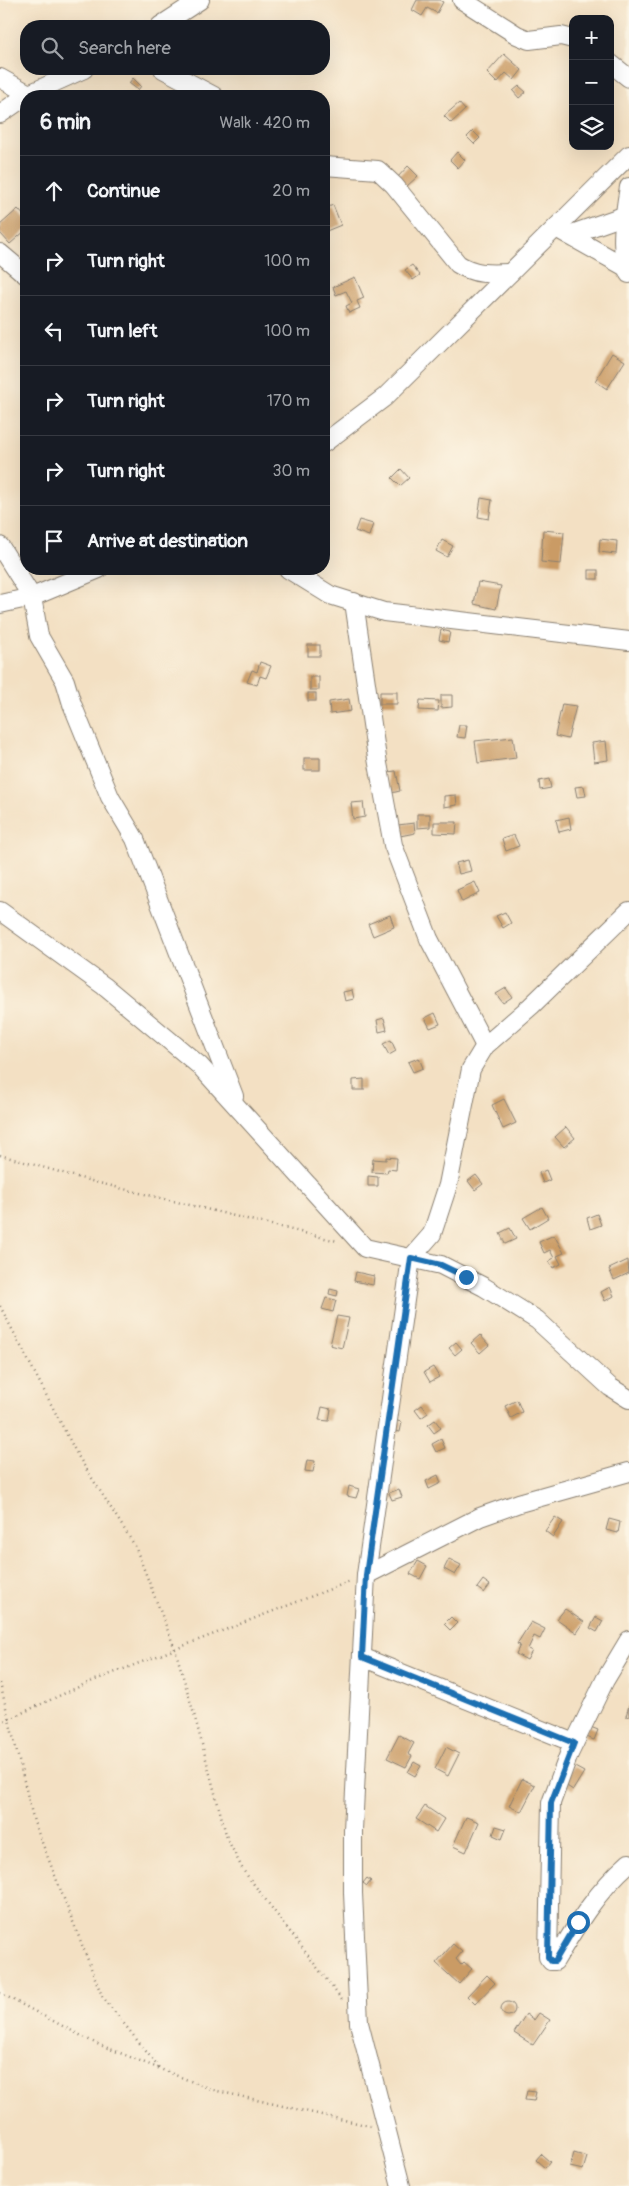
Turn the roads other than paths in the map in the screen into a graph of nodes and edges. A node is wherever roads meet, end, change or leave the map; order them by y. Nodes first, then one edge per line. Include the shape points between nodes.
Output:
1 (200, 0) edge
2 (462, 0) edge
3 (169, 20) edge
4 (569, 38) edge
5 (614, 66) edge
6 (71, 75) edge
7 (174, 75) edge
8 (0, 78) edge
9 (629, 78) edge
10 (40, 90) edge
11 (203, 90) edge
12 (20, 91) edge
13 (20, 101) edge
14 (0, 114) edge
15 (629, 155) edge
16 (330, 166) edge
17 (629, 187) edge
18 (627, 215) edge
19 (563, 231) junction
20 (0, 253) edge
21 (628, 270) edge
22 (20, 271) edge
23 (510, 273) junction
24 (330, 439) edge
25 (0, 546) edge
26 (85, 575) edge
27 (298, 575) edge
28 (32, 597) junction
29 (354, 602) junction
30 (0, 604) edge
31 (629, 641) edge
32 (0, 911) edge
33 (629, 911) edge
34 (486, 1046) junction
35 (239, 1108) junction
36 (411, 1258) junction
37 (629, 1399) edge
38 (629, 1472) edge
39 (366, 1575) junction
40 (629, 1640) edge
41 (362, 1657) junction
42 (574, 1743) junction
43 (629, 1863) edge
44 (401, 2186) edge

1 - 3 street
2 - 4 street via 529,40
5 - 9 street
6 - 10 street
7 - 11 street
8 - 12 street
13 - 14 street
15 - 19 street
16 - 23 street via 378,170 458,264 468,271 484,275
17 - 18 street
18 - 19 street
18 - 21 street
19 - 21 street
19 - 23 street
20 - 22 street
23 - 24 street via 386,397
25 - 28 street
26 - 28 street
27 - 29 street via 330,595
28 - 30 street
28 - 35 street via 39,636 65,681 110,797 135,839
29 - 31 street via 384,612
29 - 34 street via 394,845 429,939
32 - 35 street via 140,1015 200,1066
33 - 34 street
34 - 36 street via 471,1069 448,1185 432,1234
35 - 36 street via 365,1248
36 - 37 street via 451,1269 537,1320 610,1387
36 - 39 street
38 - 39 street via 480,1517
39 - 41 street
40 - 42 street
41 - 42 street
41 - 44 street via 353,1830 359,2023
42 - 43 street via 551,1803 548,1957 551,1961 555,1961 598,1894

